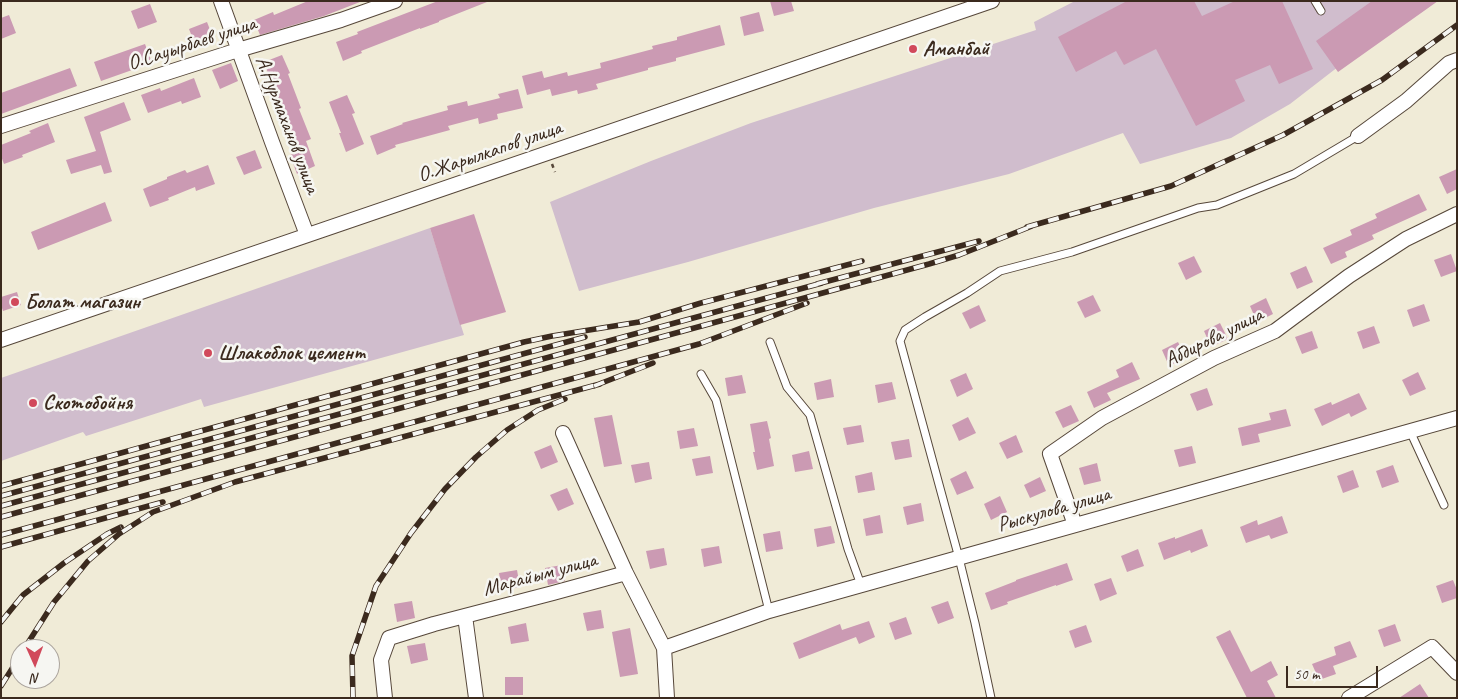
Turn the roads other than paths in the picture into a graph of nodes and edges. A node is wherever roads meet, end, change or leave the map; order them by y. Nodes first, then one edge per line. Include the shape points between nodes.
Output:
1 (221, 1) edge
2 (395, 1) edge
3 (1315, 1) edge
4 (985, 3) edge
5 (1321, 11) dead end
6 (238, 50) junction
7 (1457, 60) edge
8 (1, 126) edge
9 (1358, 136) joint
10 (1457, 214) edge
11 (307, 235) junction
12 (1, 340) edge
13 (770, 342) dead end
14 (701, 374) dead end
15 (1457, 418) edge
16 (1410, 431) junction
17 (563, 433) dead end
18 (1444, 505) dead end
19 (1075, 525) junction
20 (959, 558) junction
21 (626, 573) junction
22 (861, 586) junction
23 (769, 611) junction
24 (465, 616) junction
25 (664, 648) junction
26 (1457, 673) edge
27 (385, 698) edge
28 (476, 698) edge
29 (667, 698) edge
30 (991, 698) edge
31 (1349, 698) edge

1 - 6 street, А.Нурмаханов улица
2 - 6 street, О.Сауырбаев улица
3 - 5 lane
4 - 11 street, О.Жарылкапов улица
6 - 8 street, О.Сауырбаев улица
6 - 11 street, А.Нурмаханов улица
7 - 9 street
9 - 20 lane via 1294,174 1217,205 1198,208 1072,252 1000,271 905,330 900,341
10 - 19 street, Абдирова улица via 1406,239 1275,331 1214,358 1102,418 1050,454
11 - 12 street, О.Жарылкапов улица
13 - 22 lane via 787,387 810,415
14 - 23 lane via 716,400
15 - 16 street, Рыскулова улица
16 - 18 lane
16 - 19 street, Рыскулова улица
17 - 21 street, Марайым улица
19 - 20 street, Рыскулова улица
20 - 22 street, Рыскулова улица
20 - 30 lane
21 - 24 street, Марайым улица
21 - 25 street, Марайым улица
22 - 23 street, Рыскулова улица
23 - 25 street, Рыскулова улица
24 - 27 street, Марайым улица via 389,638 381,660
24 - 28 street, Марайым улица
25 - 29 street, Марайым улица
26 - 31 street via 1432,647

